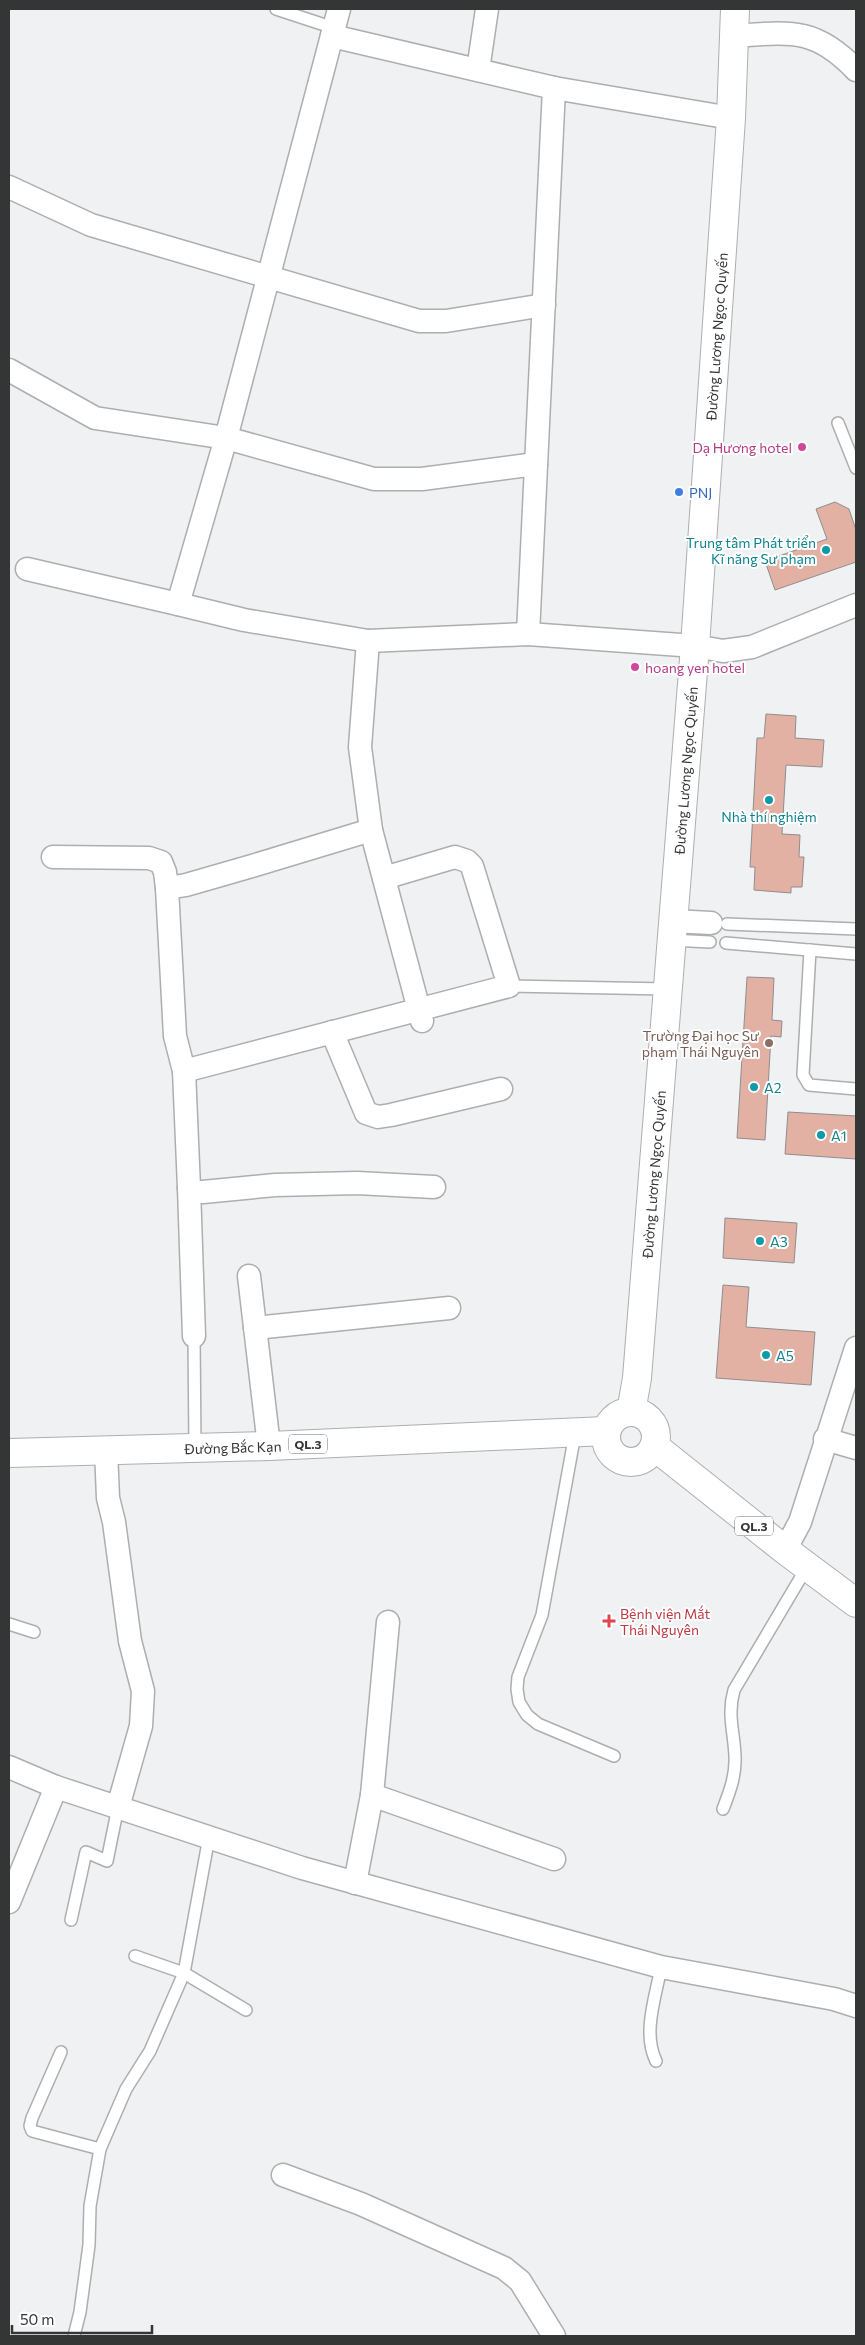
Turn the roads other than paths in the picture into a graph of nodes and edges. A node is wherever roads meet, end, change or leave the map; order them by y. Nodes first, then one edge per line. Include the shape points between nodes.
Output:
1 (276, 9) edge
2 (487, 9) edge
3 (735, 9) edge
4 (335, 24) edge
5 (734, 36) junction
6 (478, 70) junction
7 (856, 70) edge
8 (554, 88) junction
9 (731, 118) junction
10 (9, 187) edge
11 (269, 277) junction
12 (544, 305) junction
13 (9, 370) edge
14 (838, 423) dead end
15 (226, 438) junction
16 (536, 464) junction
17 (856, 468) edge
18 (27, 569) dead end
19 (178, 604) junction
20 (856, 605) edge
21 (528, 634) junction
22 (368, 641) junction
23 (695, 646) junction
24 (371, 830) junction
25 (53, 857) dead end
26 (384, 878) junction
27 (167, 888) junction
28 (856, 929) edge
29 (671, 930) junction
30 (716, 930) joint
31 (726, 943) dead end
32 (810, 950) junction
33 (856, 954) edge
34 (509, 986) junction
35 (667, 989) junction
36 (421, 1015) junction
37 (332, 1032) junction
38 (184, 1071) junction
39 (501, 1089) dead end
40 (856, 1090) edge
41 (434, 1187) dead end
42 (189, 1188) junction
43 (249, 1276) dead end
44 (450, 1308) dead end
45 (255, 1328) junction
46 (194, 1336) joint
47 (856, 1348) edge
48 (631, 1412) junction
49 (606, 1431) junction
50 (574, 1434) junction
51 (825, 1439) junction
52 (269, 1446) junction
53 (654, 1446) junction
54 (195, 1447) junction
55 (856, 1448) edge
56 (106, 1450) junction
57 (9, 1453) edge
58 (785, 1550) junction
59 (808, 1567) junction
60 (856, 1603) edge
61 (388, 1622) dead end
62 (9, 1624) edge
63 (34, 1632) dead end
64 (614, 1756) dead end
65 (9, 1767) edge
66 (56, 1787) junction
67 (372, 1795) junction
68 (118, 1807) junction
69 (723, 1808) dead end
70 (209, 1837) junction
71 (554, 1860) dead end
72 (355, 1883) junction
73 (9, 1902) edge
74 (71, 1920) dead end
75 (135, 1956) dead end
76 (661, 1967) junction
77 (184, 1973) junction
78 (856, 2006) edge
79 (246, 2010) dead end
80 (61, 2052) dead end
81 (656, 2061) dead end
82 (100, 2149) junction
83 (283, 2175) dead end
84 (74, 2336) edge
85 (554, 2336) edge

1 - 4 lane
2 - 6 street
3 - 5 main road, Đường Lương Ngọc Quyến
4 - 6 street
4 - 11 street
5 - 7 street via 782,33 814,38 838,50
5 - 9 main road, Đường Lương Ngọc Quyến
6 - 8 street
8 - 9 street
8 - 12 street
9 - 23 main road, Đường Lương Ngọc Quyến
10 - 11 street via 91,225
11 - 12 street via 419,321 446,321
11 - 15 street
12 - 16 street
13 - 15 street via 95,418
14 - 17 lane
15 - 16 street via 374,479 422,479
15 - 19 street
16 - 21 street
18 - 19 street
19 - 22 street via 244,620
20 - 23 street via 752,647 723,651
21 - 22 street
21 - 23 street
22 - 24 street via 360,747
23 - 29 main road, Đường Lương Ngọc Quyến
24 - 26 street
24 - 27 street
25 - 27 street via 149,858 161,862
26 - 34 street via 455,857 467,861 472,866
26 - 36 street
27 - 38 street via 175,1036
28 - 30 lane
29 - 30 street
29 - 35 main road, Đường Lương Ngọc Quyến
31 - 32 lane
32 - 33 lane
32 - 40 lane via 803,1075 809,1085
34 - 35 lane
34 - 36 street
35 - 48 main road, Đường Lương Ngọc Quyến via 637,1378
36 - 37 street
37 - 38 street
37 - 39 street via 366,1113 378,1117 391,1115
38 - 42 street
41 - 42 street via 356,1183 203,1192
42 - 46 street
43 - 45 street
44 - 45 street
45 - 52 street
46 - 54 lane
47 - 51 street
48 - 49 main road via 620,1414
48 - 53 main road via 643,1415 652,1423 656,1434
49 - 50 main road, Đường Bắc Kạn / QL.3
49 - 53 main road via 606,1444 623,1461 636,1461 646,1456
50 - 52 main road, Đường Bắc Kạn / QL.3
50 - 64 lane via 542,1616 518,1678 517,1689 519,1702 538,1724
51 - 55 street
51 - 58 street via 800,1522
52 - 54 main road, Đường Bắc Kạn / QL.3
53 - 58 main road, QL.3
54 - 56 main road, Đường Bắc Kạn / QL.3
56 - 57 main road, Đường Bắc Kạn / QL.3
56 - 68 street via 108,1498 130,1641 143,1691 141,1726
58 - 59 main road, QL.3
59 - 60 main road, QL.3
59 - 69 lane via 734,1690 729,1707 734,1782
61 - 67 street
62 - 63 lane
65 - 66 street
66 - 68 street
66 - 73 street
67 - 71 street
67 - 72 street
68 - 70 street
68 - 74 lane via 106,1861 86,1852
70 - 72 street
70 - 77 lane
72 - 76 street
75 - 77 lane
76 - 78 street via 834,1999
76 - 81 lane via 649,2037 650,2050
77 - 79 lane
77 - 82 lane via 150,2051 126,2090
80 - 82 lane via 32,2118 32,2131
82 - 84 lane via 90,2206 89,2245 80,2312
83 - 85 street via 361,2204 504,2268 520,2281

